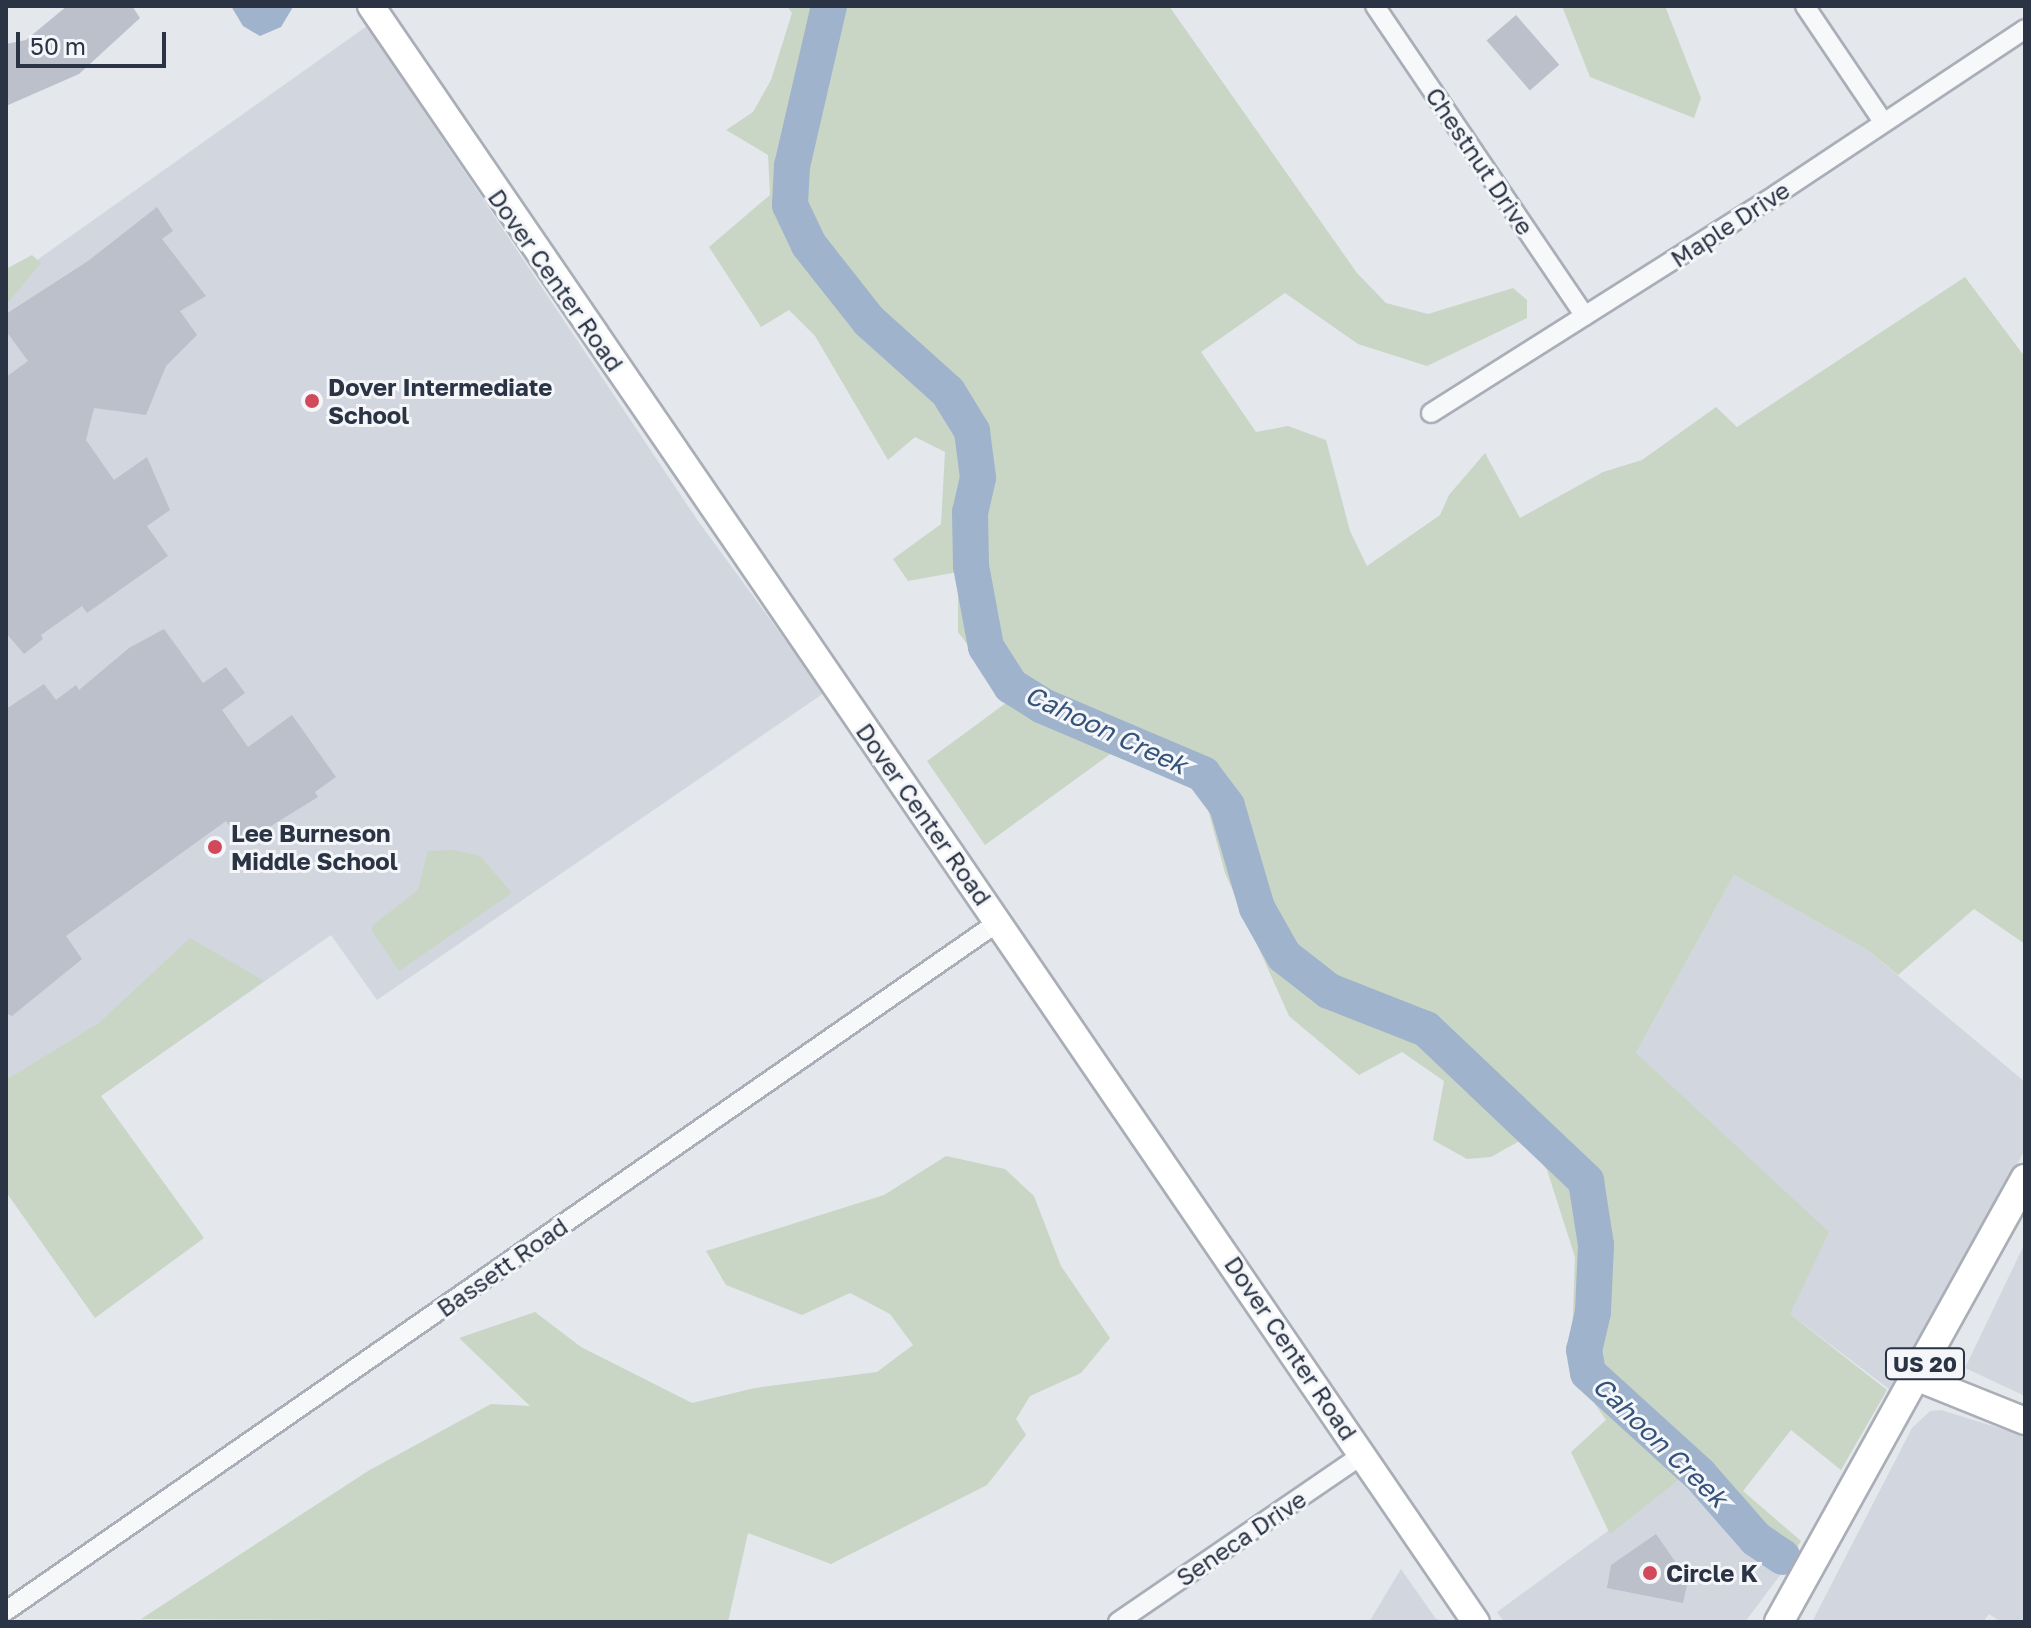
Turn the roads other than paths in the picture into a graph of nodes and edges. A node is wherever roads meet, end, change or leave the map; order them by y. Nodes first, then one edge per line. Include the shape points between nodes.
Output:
1 (371, 6) edge
2 (1375, 6) edge
3 (1805, 6) edge
4 (2022, 38) edge
5 (1882, 120) junction
6 (1585, 316) junction
7 (1431, 413) dead end
8 (998, 922) junction
9 (2025, 1179) edge
10 (1918, 1378) junction
11 (2025, 1421) edge
12 (1363, 1454) junction
13 (6, 1611) edge
14 (1118, 1622) edge
15 (1476, 1622) edge
16 (1779, 1622) edge

1 - 8 street, Dover Center Road
2 - 6 street, Chestnut Drive
3 - 5 street
4 - 5 street, Maple Drive
5 - 6 street, Maple Drive
6 - 7 street, Maple Drive
8 - 12 street, Dover Center Road
8 - 13 street, Bassett Road
9 - 10 main road, US 20
10 - 11 street
10 - 16 main road, US 20
12 - 14 street, Seneca Drive
12 - 15 street, Dover Center Road

